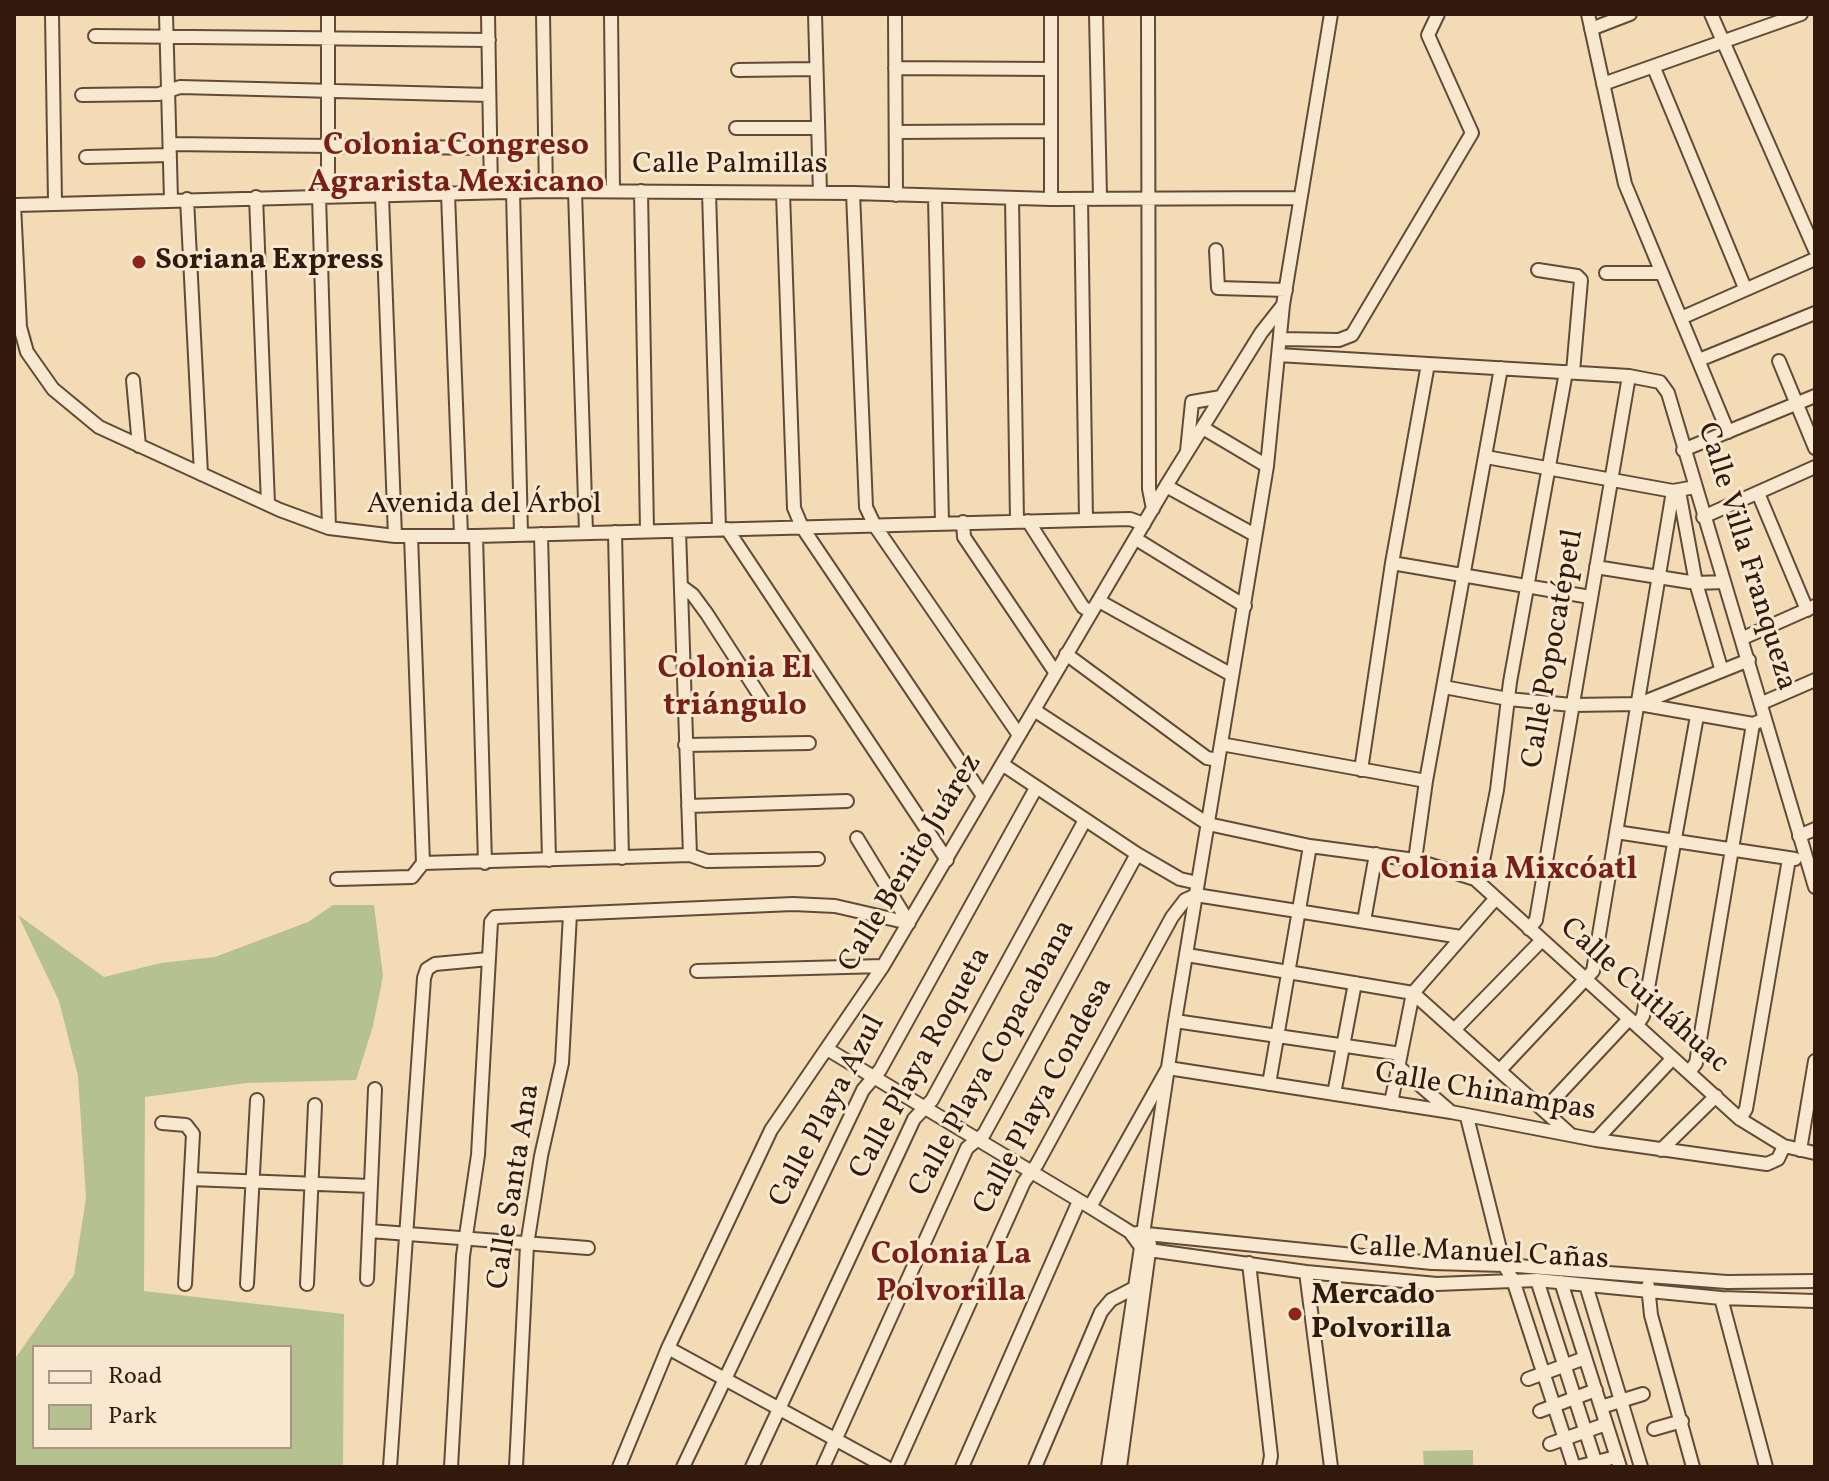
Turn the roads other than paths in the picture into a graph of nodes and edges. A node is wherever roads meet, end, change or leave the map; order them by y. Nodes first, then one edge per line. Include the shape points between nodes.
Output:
1 (52, 14) edge
2 (166, 14) edge
3 (328, 14) edge
4 (488, 14) edge
5 (543, 14) edge
6 (611, 14) edge
7 (815, 14) edge
8 (895, 14) edge
9 (1051, 14) edge
10 (1096, 14) edge
11 (1148, 14) edge
12 (1331, 14) edge
13 (1438, 14) edge
14 (1588, 14) edge
15 (1630, 14) edge
16 (1711, 14) edge
17 (1801, 14) edge
18 (1774, 18) edge
19 (1591, 29) junction
20 (95, 36) dead end
21 (167, 36) junction
22 (327, 38) junction
23 (489, 40) junction
24 (1724, 41) junction
25 (895, 68) junction
26 (1654, 68) junction
27 (815, 69) junction
28 (1050, 69) junction
29 (738, 70) dead end
30 (1603, 84) junction
31 (169, 90) junction
32 (328, 93) junction
33 (82, 95) dead end
34 (489, 95) junction
35 (736, 128) dead end
36 (817, 128) junction
37 (1050, 131) junction
38 (897, 132) junction
39 (328, 144) junction
40 (490, 148) junction
41 (170, 149) junction
42 (86, 157) dead end
43 (513, 191) junction
44 (546, 191) junction
45 (575, 191) junction
46 (613, 191) junction
47 (641, 191) junction
48 (491, 192) junction
49 (709, 192) junction
50 (783, 193) junction
51 (820, 193) junction
52 (853, 193) junction
53 (448, 194) junction
54 (896, 195) junction
55 (323, 196) junction
56 (382, 196) junction
57 (256, 197) junction
58 (935, 197) junction
59 (1100, 197) junction
60 (1012, 198) junction
61 (1300, 198) junction
62 (187, 199) junction
63 (1051, 199) junction
64 (1081, 199) junction
65 (1146, 199) junction
66 (171, 200) junction
67 (55, 202) junction
68 (15, 205) edge
69 (1216, 250) dead end
70 (1815, 250) edge
71 (1815, 259) edge
72 (1538, 270) dead end
73 (1606, 273) dead end
74 (1660, 273) junction
75 (1745, 288) junction
76 (1286, 290) junction
77 (1283, 305) junction
78 (1815, 313) edge
79 (1681, 318) junction
80 (1280, 339) junction
81 (1278, 355) junction
82 (1699, 360) junction
83 (1779, 361) dead end
84 (1428, 364) junction
85 (1501, 368) junction
86 (1569, 372) junction
87 (1629, 376) junction
88 (133, 380) dead end
89 (1815, 396) edge
90 (1221, 397) junction
91 (1797, 404) junction
92 (1203, 428) junction
93 (1728, 432) junction
94 (139, 446) junction
95 (1815, 448) edge
96 (1683, 450) junction
97 (1187, 454) junction
98 (1486, 457) junction
99 (1267, 466) junction
100 (1815, 467) edge
101 (1548, 470) junction
102 (201, 474) junction
103 (1610, 479) junction
104 (1166, 486) junction
105 (1695, 487) junction
106 (1676, 491) junction
107 (1758, 493) junction
108 (268, 504) junction
109 (1153, 509) junction
110 (1703, 517) junction
111 (1086, 520) junction
112 (1022, 521) junction
113 (963, 522) junction
114 (942, 523) junction
115 (1144, 524) junction
116 (875, 526) junction
117 (802, 527) junction
118 (329, 528) junction
119 (723, 529) junction
120 (647, 531) junction
121 (679, 531) junction
122 (586, 532) junction
123 (615, 532) junction
124 (521, 534) junction
125 (541, 534) junction
126 (461, 535) junction
127 (1255, 535) junction
128 (395, 536) junction
129 (411, 536) junction
130 (476, 536) junction
131 (1136, 539) junction
132 (1392, 563) junction
133 (1596, 567) junction
134 (1465, 575) junction
135 (1659, 577) junction
136 (1724, 582) junction
137 (1696, 583) junction
138 (681, 586) junction
139 (1529, 587) junction
140 (1590, 597) junction
141 (1245, 606) junction
142 (1095, 607) junction
143 (1811, 608) edge
144 (1743, 638) junction
145 (1066, 654) junction
146 (1749, 660) junction
147 (1721, 668) junction
148 (1055, 672) junction
149 (1232, 675) junction
150 (1815, 680) edge
151 (1444, 687) junction
152 (1508, 699) junction
153 (1762, 703) junction
154 (1639, 704) junction
155 (1572, 705) junction
156 (767, 707) dead end
157 (1034, 710) junction
158 (1697, 716) junction
159 (1767, 719) junction
160 (1753, 724) junction
161 (1019, 735) junction
162 (809, 743) dead end
163 (1221, 744) junction
164 (685, 745) junction
165 (1218, 760) junction
166 (1002, 764) junction
167 (1361, 770) junction
168 (1426, 781) junction
169 (1036, 788) junction
170 (983, 796) junction
171 (847, 801) dead end
172 (688, 806) junction
173 (1085, 820) junction
174 (1208, 824) junction
175 (1815, 829) edge
176 (1616, 832) junction
177 (1799, 836) junction
178 (857, 838) dead end
179 (1673, 842) junction
180 (1310, 846) junction
181 (1730, 852) junction
182 (1137, 854) junction
183 (1376, 854) junction
184 (690, 855) junction
185 (622, 858) junction
186 (818, 859) dead end
187 (1789, 859) junction
188 (549, 860) junction
189 (947, 860) junction
190 (1415, 860) junction
191 (1806, 860) junction
192 (423, 863) junction
193 (485, 863) junction
194 (337, 879) dead end
195 (1475, 879) junction
196 (1815, 887) edge
197 (1197, 889) junction
198 (1496, 898) junction
199 (1299, 910) junction
200 (570, 914) junction
201 (1364, 921) junction
202 (909, 923) junction
203 (1529, 929) junction
204 (1461, 937) junction
205 (1541, 941) junction
206 (1187, 955) junction
207 (489, 959) junction
208 (883, 966) junction
209 (697, 971) dead end
210 (1288, 973) junction
211 (1586, 981) junction
212 (1355, 983) junction
213 (1413, 993) junction
214 (1175, 1021) junction
215 (1633, 1022) junction
216 (1455, 1029) junction
217 (1275, 1034) junction
218 (1342, 1045) junction
219 (827, 1049) junction
220 (1673, 1058) junction
221 (1400, 1060) junction
222 (1815, 1061) edge
223 (1168, 1068) junction
224 (1500, 1070) junction
225 (1689, 1072) junction
226 (873, 1080) junction
227 (1269, 1084) junction
228 (375, 1089) dead end
229 (1334, 1094) junction
230 (1716, 1096) junction
231 (257, 1100) dead end
232 (1391, 1103) junction
233 (315, 1105) dead end
234 (922, 1108) junction
235 (1544, 1110) junction
236 (1451, 1112) junction
237 (1467, 1117) junction
238 (1740, 1119) junction
239 (162, 1123) dead end
240 (1570, 1134) junction
241 (975, 1140) junction
242 (1596, 1140) junction
243 (1784, 1146) junction
244 (1661, 1150) junction
245 (1800, 1150) junction
246 (1815, 1153) edge
247 (1029, 1172) junction
248 (191, 1179) junction
249 (250, 1180) junction
250 (312, 1184) junction
251 (370, 1186) junction
252 (1085, 1204) junction
253 (370, 1231) junction
254 (406, 1235) junction
255 (1143, 1240) junction
256 (467, 1241) junction
257 (527, 1245) junction
258 (588, 1248) dead end
259 (1249, 1263) junction
260 (1504, 1265) junction
261 (1306, 1272) junction
262 (1647, 1275) junction
263 (367, 1279) dead end
264 (1513, 1280) junction
265 (1537, 1280) junction
266 (1815, 1281) edge
267 (1561, 1282) junction
268 (185, 1284) dead end
269 (247, 1284) dead end
270 (307, 1284) dead end
271 (1586, 1285) junction
272 (1134, 1288) junction
273 (1648, 1290) junction
274 (1721, 1298) junction
275 (1815, 1301) edge
276 (1602, 1336) junction
277 (1580, 1341) junction
278 (668, 1348) junction
279 (1130, 1354) junction
280 (1585, 1358) junction
281 (1562, 1366) junction
282 (1543, 1374) junction
283 (724, 1376) junction
284 (1528, 1379) dead end
285 (1596, 1390) junction
286 (1643, 1394) dead end
287 (1574, 1398) junction
288 (1621, 1401) junction
289 (1554, 1406) junction
290 (780, 1407) junction
291 (1601, 1407) junction
292 (1540, 1411) dead end
293 (1682, 1421) junction
294 (1606, 1424) junction
295 (1654, 1429) dead end
296 (1586, 1431) junction
297 (1565, 1438) junction
298 (835, 1439) junction
299 (1550, 1444) dead end
300 (1116, 1452) junction
301 (1618, 1462) edge
302 (1596, 1464) edge
303 (390, 1467) edge
304 (451, 1467) edge
305 (516, 1467) edge
306 (619, 1467) edge
307 (683, 1467) edge
308 (752, 1467) edge
309 (823, 1467) edge
310 (886, 1467) edge
311 (896, 1467) edge
312 (962, 1467) edge
313 (1035, 1467) edge
314 (1108, 1467) edge
315 (1120, 1467) edge
316 (1269, 1467) edge
317 (1331, 1467) edge
318 (1575, 1467) edge
319 (1639, 1467) edge
320 (1693, 1467) edge
321 (1766, 1467) edge

1 - 67 street
2 - 21 street
3 - 22 street
4 - 23 street
5 - 44 street
6 - 46 street
7 - 27 street
8 - 25 street
9 - 28 street
10 - 59 street
11 - 65 street
12 - 61 street, Calle Benito Juárez
13 - 80 street via 1428,35 1472,133 1352,335 1339,340
14 - 19 street
15 - 19 street
16 - 24 street
17 - 18 street
18 - 24 street
19 - 30 street
20 - 21 street
21 - 22 street
21 - 31 street
22 - 23 street
22 - 32 street
23 - 34 street
24 - 26 street
24 - 70 street
25 - 28 street
25 - 38 street
26 - 30 street
26 - 75 street
27 - 29 street
27 - 36 street
28 - 37 street
30 - 74 street via 1625,184
31 - 32 street
31 - 33 street
31 - 41 street
32 - 34 street
32 - 39 street
34 - 40 street
35 - 36 street
36 - 51 street
37 - 38 street
37 - 63 street
38 - 54 street
39 - 40 street
39 - 41 street
39 - 55 street
40 - 48 street
41 - 42 street
41 - 66 street
43 - 44 street, Calle Palmillas
43 - 48 street, Calle Palmillas
43 - 124 street
44 - 45 street, Calle Palmillas
45 - 46 street, Calle Palmillas
45 - 122 street
46 - 47 street, Calle Palmillas
47 - 49 street, Calle Palmillas
47 - 120 street
48 - 53 street, Calle Palmillas
49 - 50 street, Calle Palmillas
49 - 119 street
50 - 51 street, Calle Palmillas
50 - 117 street via 794,508
51 - 52 street, Calle Palmillas
52 - 54 street, Calle Palmillas
52 - 116 street via 866,507
53 - 56 street, Calle Palmillas
53 - 126 street
54 - 58 street, Calle Palmillas
55 - 56 street, Calle Palmillas
55 - 57 street, Calle Palmillas
55 - 118 street
56 - 128 street
57 - 62 street, Calle Palmillas
57 - 108 street
58 - 60 street, Calle Palmillas
58 - 114 street
59 - 64 street, Calle Palmillas
59 - 65 street, Calle Palmillas
60 - 63 street, Calle Palmillas
60 - 112 street
61 - 65 street, Calle Palmillas
61 - 76 street, Calle Benito Juárez
62 - 66 street, Calle Palmillas
62 - 102 street
63 - 64 street, Calle Palmillas
64 - 111 street
65 - 109 street
66 - 67 street, Calle Palmillas
67 - 68 street, Calle Palmillas
68 - 94 street, Avenida del Árbol via 16,280 27,352 53,389 73,406 99,427
69 - 76 street via 1218,288
71 - 75 street
72 - 86 street via 1581,280
73 - 74 street
74 - 79 street
75 - 79 street
76 - 77 street, Calle Benito Juárez
77 - 80 street, Calle Benito Juárez
77 - 90 street, Calle Benito Juárez
78 - 82 street
79 - 82 street
80 - 81 street, Calle Benito Juárez
81 - 84 street
81 - 99 street, Calle Benito Juárez
82 - 93 street
83 - 91 street
84 - 85 street
84 - 132 street
85 - 86 street
85 - 98 street
86 - 87 street
86 - 101 street
87 - 96 street, Calle Villa Franqueza via 1660,382 1668,393
87 - 103 street, Calle Popocatépetl
88 - 94 street
89 - 91 street
90 - 92 street, Calle Benito Juárez
90 - 97 street via 1192,402
91 - 93 street
91 - 95 street
92 - 97 street, Calle Benito Juárez
92 - 99 street
93 - 96 street
94 - 102 street, Avenida del Árbol
96 - 105 street, Calle Villa Franqueza
97 - 104 street, Calle Benito Juárez
98 - 101 street
98 - 134 street
99 - 127 street, Calle Benito Juárez
100 - 107 street
101 - 103 street
101 - 139 street
102 - 108 street, Avenida del Árbol
103 - 106 street
103 - 133 street, Calle Popocatépetl
104 - 109 street, Calle Benito Juárez
104 - 127 street
105 - 106 street
105 - 110 street, Calle Villa Franqueza
106 - 135 street
106 - 137 street
107 - 110 street
107 - 143 street
108 - 118 street, Avenida del Árbol
109 - 115 street, Calle Benito Juárez
110 - 136 street, Calle Villa Franqueza
111 - 112 street, Avenida del Árbol
111 - 115 street, Avenida del Árbol via 1130,519
112 - 113 street, Avenida del Árbol
112 - 142 street via 1083,607
113 - 114 street, Avenida del Árbol
113 - 148 street via 964,537
114 - 116 street, Avenida del Árbol
115 - 131 street, Calle Benito Juárez
116 - 117 street, Avenida del Árbol
116 - 161 street
117 - 119 street, Avenida del Árbol
117 - 170 street
118 - 128 street, Avenida del Árbol
119 - 121 street, Avenida del Árbol
119 - 189 street
120 - 121 street, Avenida del Árbol
120 - 123 street, Avenida del Árbol
121 - 138 street
122 - 123 street, Avenida del Árbol
122 - 125 street, Avenida del Árbol
123 - 185 street
124 - 125 street, Avenida del Árbol
124 - 130 street, Avenida del Árbol
125 - 188 street
126 - 129 street, Avenida del Árbol
126 - 130 street, Avenida del Árbol
127 - 141 street, Calle Benito Juárez
128 - 129 street, Avenida del Árbol
129 - 192 street
130 - 193 street
131 - 141 street
131 - 142 street, Calle Benito Juárez
132 - 134 street
132 - 167 street
133 - 135 street
133 - 140 street, Calle Popocatépetl
134 - 139 street
134 - 151 street
135 - 137 street
135 - 154 street
136 - 137 street
136 - 144 street, Calle Villa Franqueza
137 - 147 street
138 - 156 street via 700,604
138 - 164 street
139 - 140 street
139 - 152 street
140 - 155 street, Calle Popocatépetl
141 - 149 street, Calle Benito Juárez
142 - 145 street, Calle Benito Juárez
142 - 149 street
143 - 144 street
144 - 146 street, Calle Villa Franqueza
145 - 148 street, Calle Benito Juárez
145 - 165 street via 1207,758
146 - 147 street
146 - 153 street, Calle Villa Franqueza
147 - 154 street
148 - 157 street, Calle Benito Juárez
149 - 163 street, Calle Benito Juárez
150 - 153 street
151 - 152 street
151 - 168 street
152 - 155 street
152 - 195 street via 1494,805
153 - 159 street, Calle Villa Franqueza
154 - 155 street
154 - 158 street
154 - 176 street
155 - 203 street, Calle Popocatépetl via 1536,920
157 - 161 street, Calle Benito Juárez
157 - 174 street
158 - 160 street
158 - 179 street
159 - 160 street
159 - 177 street, Calle Villa Franqueza
160 - 181 street
161 - 166 street, Calle Benito Juárez
162 - 164 street
163 - 165 street, Calle Benito Juárez
163 - 167 street
164 - 172 street
165 - 174 street, Calle Benito Juárez
166 - 169 street
166 - 170 street, Calle Benito Juárez
167 - 168 street
168 - 190 street
169 - 173 street
169 - 226 street, Calle Playa Azul
170 - 189 street, Calle Benito Juárez
171 - 172 street
172 - 184 street
173 - 182 street
173 - 234 street, Calle Playa Roqueta via 932,1100
174 - 180 street, Calle Cuitláhuac
174 - 197 street, Calle Benito Juárez
175 - 177 street
176 - 179 street
176 - 211 street via 1593,971
177 - 191 street, Calle Villa Franqueza
178 - 202 street
179 - 181 street
179 - 215 street via 1643,1016
180 - 183 street, Calle Cuitláhuac
180 - 199 street
181 - 187 street
181 - 225 street via 1696,1063
182 - 197 street
182 - 241 street, Calle Playa Copacabana via 984,1134
183 - 190 street, Calle Cuitláhuac
183 - 201 street
184 - 185 street
184 - 186 street via 707,861
185 - 188 street
187 - 191 street
187 - 238 street via 1746,1109
188 - 193 street
189 - 202 street, Calle Benito Juárez
190 - 195 street, Calle Cuitláhuac
191 - 196 street, Calle Villa Franqueza
192 - 193 street
192 - 194 street via 412,877
195 - 198 street, Calle Cuitláhuac
197 - 199 street
197 - 206 street, Calle Benito Juárez
197 - 247 street, Calle Playa Condesa via 1172,917
198 - 203 street, Calle Cuitláhuac
198 - 204 street
199 - 201 street
199 - 210 street
200 - 202 street via 793,904 835,906
200 - 207 street via 495,917
200 - 257 street, Calle Santa Ana via 562,1063
201 - 204 street
202 - 208 street, Calle Benito Juárez
203 - 205 street, Calle Cuitláhuac
204 - 213 street
205 - 211 street, Calle Cuitláhuac
205 - 216 street
206 - 210 street
206 - 214 street, Calle Benito Juárez
207 - 254 street via 435,964 424,978
207 - 256 street via 478,1155
208 - 209 street
208 - 219 street, Calle Benito Juárez
210 - 212 street
210 - 217 street
211 - 215 street, Calle Cuitláhuac
211 - 224 street
212 - 213 street
212 - 218 street
213 - 216 street
213 - 221 street
214 - 217 street
214 - 223 street, Calle Benito Juárez
215 - 220 street, Calle Cuitláhuac
215 - 235 street
216 - 224 street
217 - 218 street
217 - 227 street
218 - 221 street
218 - 229 street
219 - 226 street
219 - 278 street, Calle Benito Juárez via 771,1130
220 - 225 street, Calle Cuitláhuac
220 - 242 street
221 - 232 street
221 - 236 street
222 - 245 street
223 - 227 street, Calle Chinampas
223 - 252 street
223 - 255 street, Calle Benito Juárez
224 - 235 street
225 - 230 street, Calle Cuitláhuac
226 - 234 street
226 - 283 street, Calle Playa Azul via 863,1090
227 - 229 street, Calle Chinampas
228 - 251 street
229 - 232 street, Calle Chinampas
230 - 238 street, Calle Cuitláhuac
230 - 244 street
231 - 249 street
232 - 236 street, Calle Chinampas
233 - 250 street
234 - 241 street
234 - 290 street, Calle Playa Roqueta
235 - 240 street
236 - 237 street, Calle Chinampas
237 - 240 street, Calle Chinampas
237 - 260 street
238 - 243 street, Calle Cuitláhuac
239 - 248 street via 191,1129
240 - 242 street, Calle Chinampas
241 - 247 street
241 - 298 street, Calle Playa Copacabana
242 - 244 street, Calle Chinampas
243 - 244 street, Calle Chinampas via 1778,1159 1767,1164
243 - 245 street, Calle Cuitláhuac
245 - 246 street, Calle Cuitláhuac
247 - 252 street
247 - 311 street, Calle Playa Condesa
248 - 249 street
248 - 268 street
249 - 250 street
249 - 269 street
250 - 251 street
250 - 270 street
251 - 253 street
252 - 255 street
252 - 312 street
253 - 254 street
253 - 263 street
254 - 256 street
254 - 303 street
255 - 259 street, Calle Manuel Cañas
255 - 260 street, Calle Manuel Cañas
255 - 272 street
255 - 279 street
256 - 257 street
256 - 304 street
257 - 258 street
257 - 305 street, Calle Santa Ana
259 - 261 street, Calle Manuel Cañas
259 - 316 street
260 - 262 street, Calle Manuel Cañas
260 - 264 street
261 - 264 street, Calle Manuel Cañas via 1437,1284
261 - 317 street
262 - 266 street, Calle Manuel Cañas via 1727,1282
262 - 273 street
264 - 265 street, Calle Manuel Cañas
264 - 282 street
265 - 267 street, Calle Manuel Cañas
265 - 281 street
267 - 271 street, Calle Manuel Cañas
267 - 277 street
271 - 273 street, Calle Manuel Cañas
271 - 276 street
272 - 279 street
272 - 313 street via 1101,1312
273 - 274 street, Calle Manuel Cañas
273 - 293 street
274 - 275 street, Calle Manuel Cañas
274 - 321 street
276 - 277 street
276 - 288 street
277 - 280 street
278 - 283 street
278 - 306 street, Calle Benito Juárez
279 - 300 street
280 - 281 street
280 - 285 street
281 - 282 street
281 - 287 street
282 - 284 street
282 - 289 street
283 - 290 street
283 - 307 street, Calle Playa Azul
285 - 287 street
285 - 291 street
286 - 288 street
287 - 289 street
287 - 296 street
288 - 291 street
288 - 319 street
289 - 292 street
289 - 297 street
290 - 298 street
290 - 308 street, Calle Playa Roqueta
291 - 294 street
293 - 295 street
293 - 320 street
294 - 296 street
294 - 301 street
296 - 297 street
296 - 302 street
297 - 299 street
297 - 318 street
298 - 309 street, Calle Playa Copacabana
298 - 310 street
300 - 314 street
300 - 315 street
301 - 302 street
302 - 318 street

